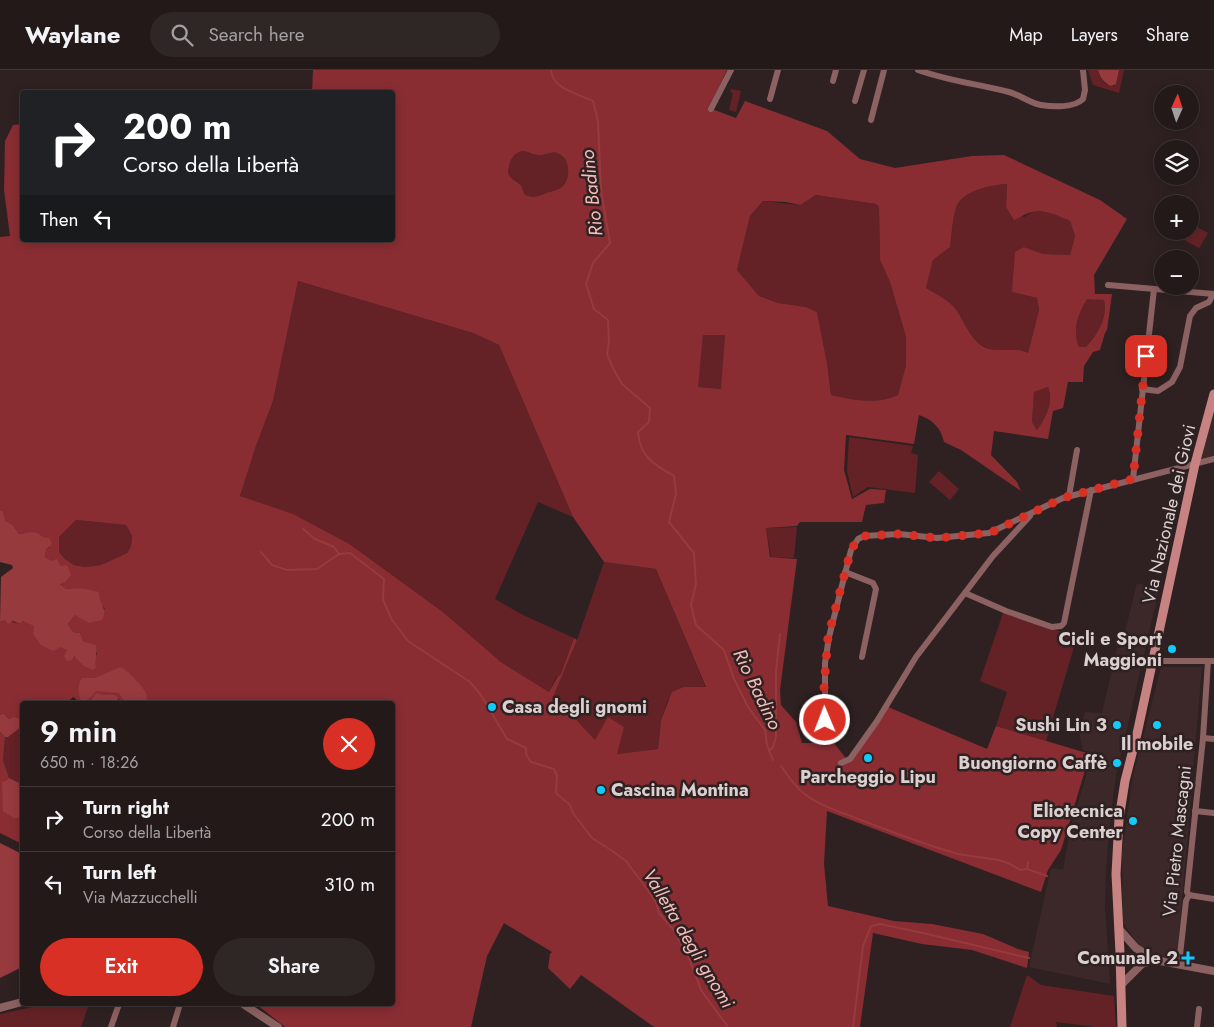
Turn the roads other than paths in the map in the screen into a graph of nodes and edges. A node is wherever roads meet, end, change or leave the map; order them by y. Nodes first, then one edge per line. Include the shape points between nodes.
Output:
1 (731, 70) edge
2 (778, 70) edge
3 (836, 70) edge
4 (864, 70) edge
5 (884, 70) edge
6 (918, 70) edge
7 (1083, 70) edge
8 (833, 82) dead end
9 (770, 98) dead end
10 (856, 101) dead end
11 (711, 109) dead end
12 (871, 120) dead end
13 (1108, 284) dead end
14 (1154, 289) joint
15 (1199, 293) edge
16 (1213, 294) edge
17 (1142, 389) junction
18 (1214, 394) edge
19 (1077, 450) dead end
20 (1214, 459) edge
21 (1195, 464) junction
22 (1133, 479) junction
23 (1091, 490) junction
24 (1069, 496) junction
25 (1036, 510) junction
26 (845, 572) junction
27 (965, 593) junction
28 (862, 657) dead end
29 (1153, 661) junction
30 (1211, 661) edge
31 (825, 720) dead end
32 (1202, 738) junction
33 (1214, 739) edge
34 (841, 763) dead end
35 (1195, 811) junction
36 (1214, 813) edge
37 (1189, 895) junction
38 (1214, 899) edge
39 (1119, 929) junction
40 (1136, 948) junction
41 (1120, 953) junction
42 (1155, 960) junction
43 (1179, 964) junction
44 (1120, 965) junction
45 (1135, 970) junction
46 (1214, 971) edge
47 (1121, 985) junction
48 (20, 1003) edge
49 (118, 1006) edge
50 (179, 1006) edge
51 (246, 1006) edge
52 (0, 1008) edge
53 (1199, 1009) dead end
54 (111, 1027) edge
55 (172, 1027) edge
56 (278, 1027) edge
57 (1122, 1027) edge
58 (1197, 1027) edge

1 - 11 street
2 - 9 street
3 - 8 street
4 - 10 street
5 - 12 street
6 - 7 street via 1052,105 1074,104 1083,99
13 - 14 street
14 - 17 street
15 - 16 street
16 - 17 street via 1209,302 1196,308 1190,316 1180,367 1172,382 1158,391
17 - 22 street
18 - 21 main road, Via Nazionale dei Giovi
19 - 24 street
20 - 21 street
21 - 22 street
21 - 29 main road, Via Nazionale dei Giovi
22 - 23 street
23 - 24 street
23 - 27 street via 1061,626 1052,627
24 - 25 street
25 - 26 street via 990,533 937,538 899,534 864,536 851,550
25 - 27 street
26 - 28 street via 873,584 876,589
26 - 31 street via 828,637
27 - 34 street via 916,657 850,759
29 - 30 street
29 - 39 main road, Via Nazionale dei Giovi via 1119,819 1116,874
30 - 32 street, Via Pietro Mascagni
32 - 33 street
32 - 35 street, Via Pietro Mascagni
35 - 36 street
35 - 37 street, Via Pietro Mascagni
37 - 38 street
37 - 43 street, Via Pietro Mascagni
39 - 40 street
39 - 41 main road, Via Nazionale dei Giovi
40 - 41 street
40 - 42 street
41 - 44 main road, Via Nazionale dei Giovi
42 - 43 street
42 - 45 street
43 - 46 street
44 - 45 street
44 - 47 main road, Via Nazionale dei Giovi
45 - 47 street
47 - 57 main road, Via Nazionale dei Giovi
48 - 52 street
49 - 54 street
50 - 55 street
51 - 56 street
53 - 58 street

